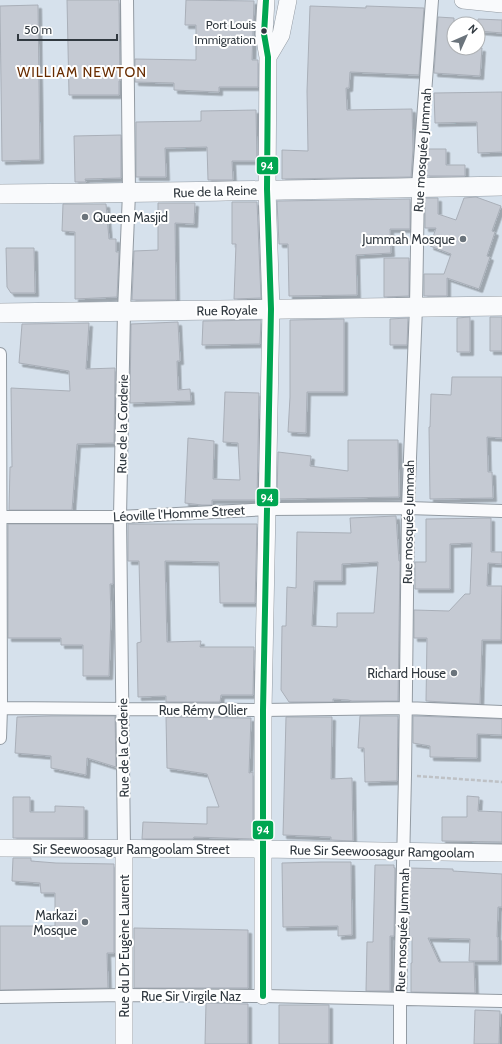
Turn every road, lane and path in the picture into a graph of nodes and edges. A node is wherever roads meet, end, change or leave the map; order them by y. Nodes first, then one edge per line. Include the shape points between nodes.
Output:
1 (127, 0) edge
2 (266, 0) edge
3 (288, 0) edge
4 (432, 0) edge
5 (463, 0) edge
6 (502, 4) edge
7 (268, 57) junction
8 (502, 186) edge
9 (418, 187) junction
10 (267, 189) junction
11 (129, 193) junction
12 (0, 194) edge
13 (502, 306) edge
14 (416, 307) junction
15 (271, 309) junction
16 (124, 311) junction
17 (0, 313) edge
18 (0, 354) edge
19 (408, 508) junction
20 (268, 509) junction
21 (502, 511) edge
22 (120, 517) junction
23 (0, 518) edge
24 (1, 708) edge
25 (405, 708) junction
26 (122, 709) junction
27 (263, 710) junction
28 (502, 712) edge
29 (0, 738) edge
30 (405, 775) junction
31 (502, 782) edge
32 (0, 848) edge
33 (124, 848) junction
34 (263, 849) junction
35 (404, 852) junction
36 (502, 853) edge
37 (123, 995) junction
38 (263, 996) junction
39 (0, 997) edge
40 (400, 1000) junction
41 (502, 1001) edge
42 (124, 1044) edge
43 (400, 1044) edge

1 - 11 street, Rue de la Corderie
2 - 7 main road via 264,34
3 - 7 main road via 281,35
4 - 9 street, Rue mosquée Jummah
5 - 6 main road
7 - 10 main road
8 - 9 main road, Rue de la Reine
9 - 10 main road, Rue de la Reine
9 - 14 street, Rue mosquée Jummah
10 - 11 main road, Rue de la Reine
10 - 15 main road
11 - 12 main road, Rue de la Reine
11 - 16 street, Rue de la Corderie
13 - 14 main road, Rue Royale
14 - 15 main road, Rue Royale
14 - 19 street, Rue mosquée Jummah
15 - 16 main road, Rue Royale
15 - 20 main road
16 - 17 main road, Rue Royale
16 - 22 street, Rue de la Corderie
18 - 23 street
19 - 20 street, Léoville l'Homme Street
19 - 21 street, Léoville l'Homme Street
19 - 25 street, Rue mosquée Jummah
20 - 22 street, Léoville l'Homme Street
20 - 27 main road
22 - 23 street, Léoville l'Homme Street
22 - 26 street, Rue de la Corderie
23 - 24 street
24 - 26 street, Rue Rémy Ollier
24 - 29 street
25 - 27 street, Rue Rémy Ollier
25 - 28 street, Rue Rémy Ollier
25 - 30 street, Rue mosquée Jummah
26 - 27 street, Rue Rémy Ollier
26 - 33 street, Rue de la Corderie
27 - 34 main road
30 - 31 path
30 - 35 street, Rue mosquée Jummah
32 - 33 main road, Sir Seewoosagur Ramgoolam Street
33 - 34 main road, Sir Seewoosagur Ramgoolam Street
33 - 37 main road, Rue du Dr Eugène Laurent
34 - 35 main road, Rue Sir Seewoosagur Ramgoolam
34 - 38 main road
35 - 36 main road, Rue Sir Seewoosagur Ramgoolam
35 - 40 street, Rue mosquée Jummah
37 - 38 street, Rue Sir Virgile Naz
37 - 39 street, Rue Sir Virgile Naz
37 - 42 main road, Rue du Dr Eugène Laurent
38 - 40 street, Rue Sir Virgile Naz
40 - 41 street, Rue Sir Virgile Naz
40 - 43 street, Rue mosquée Jummah

